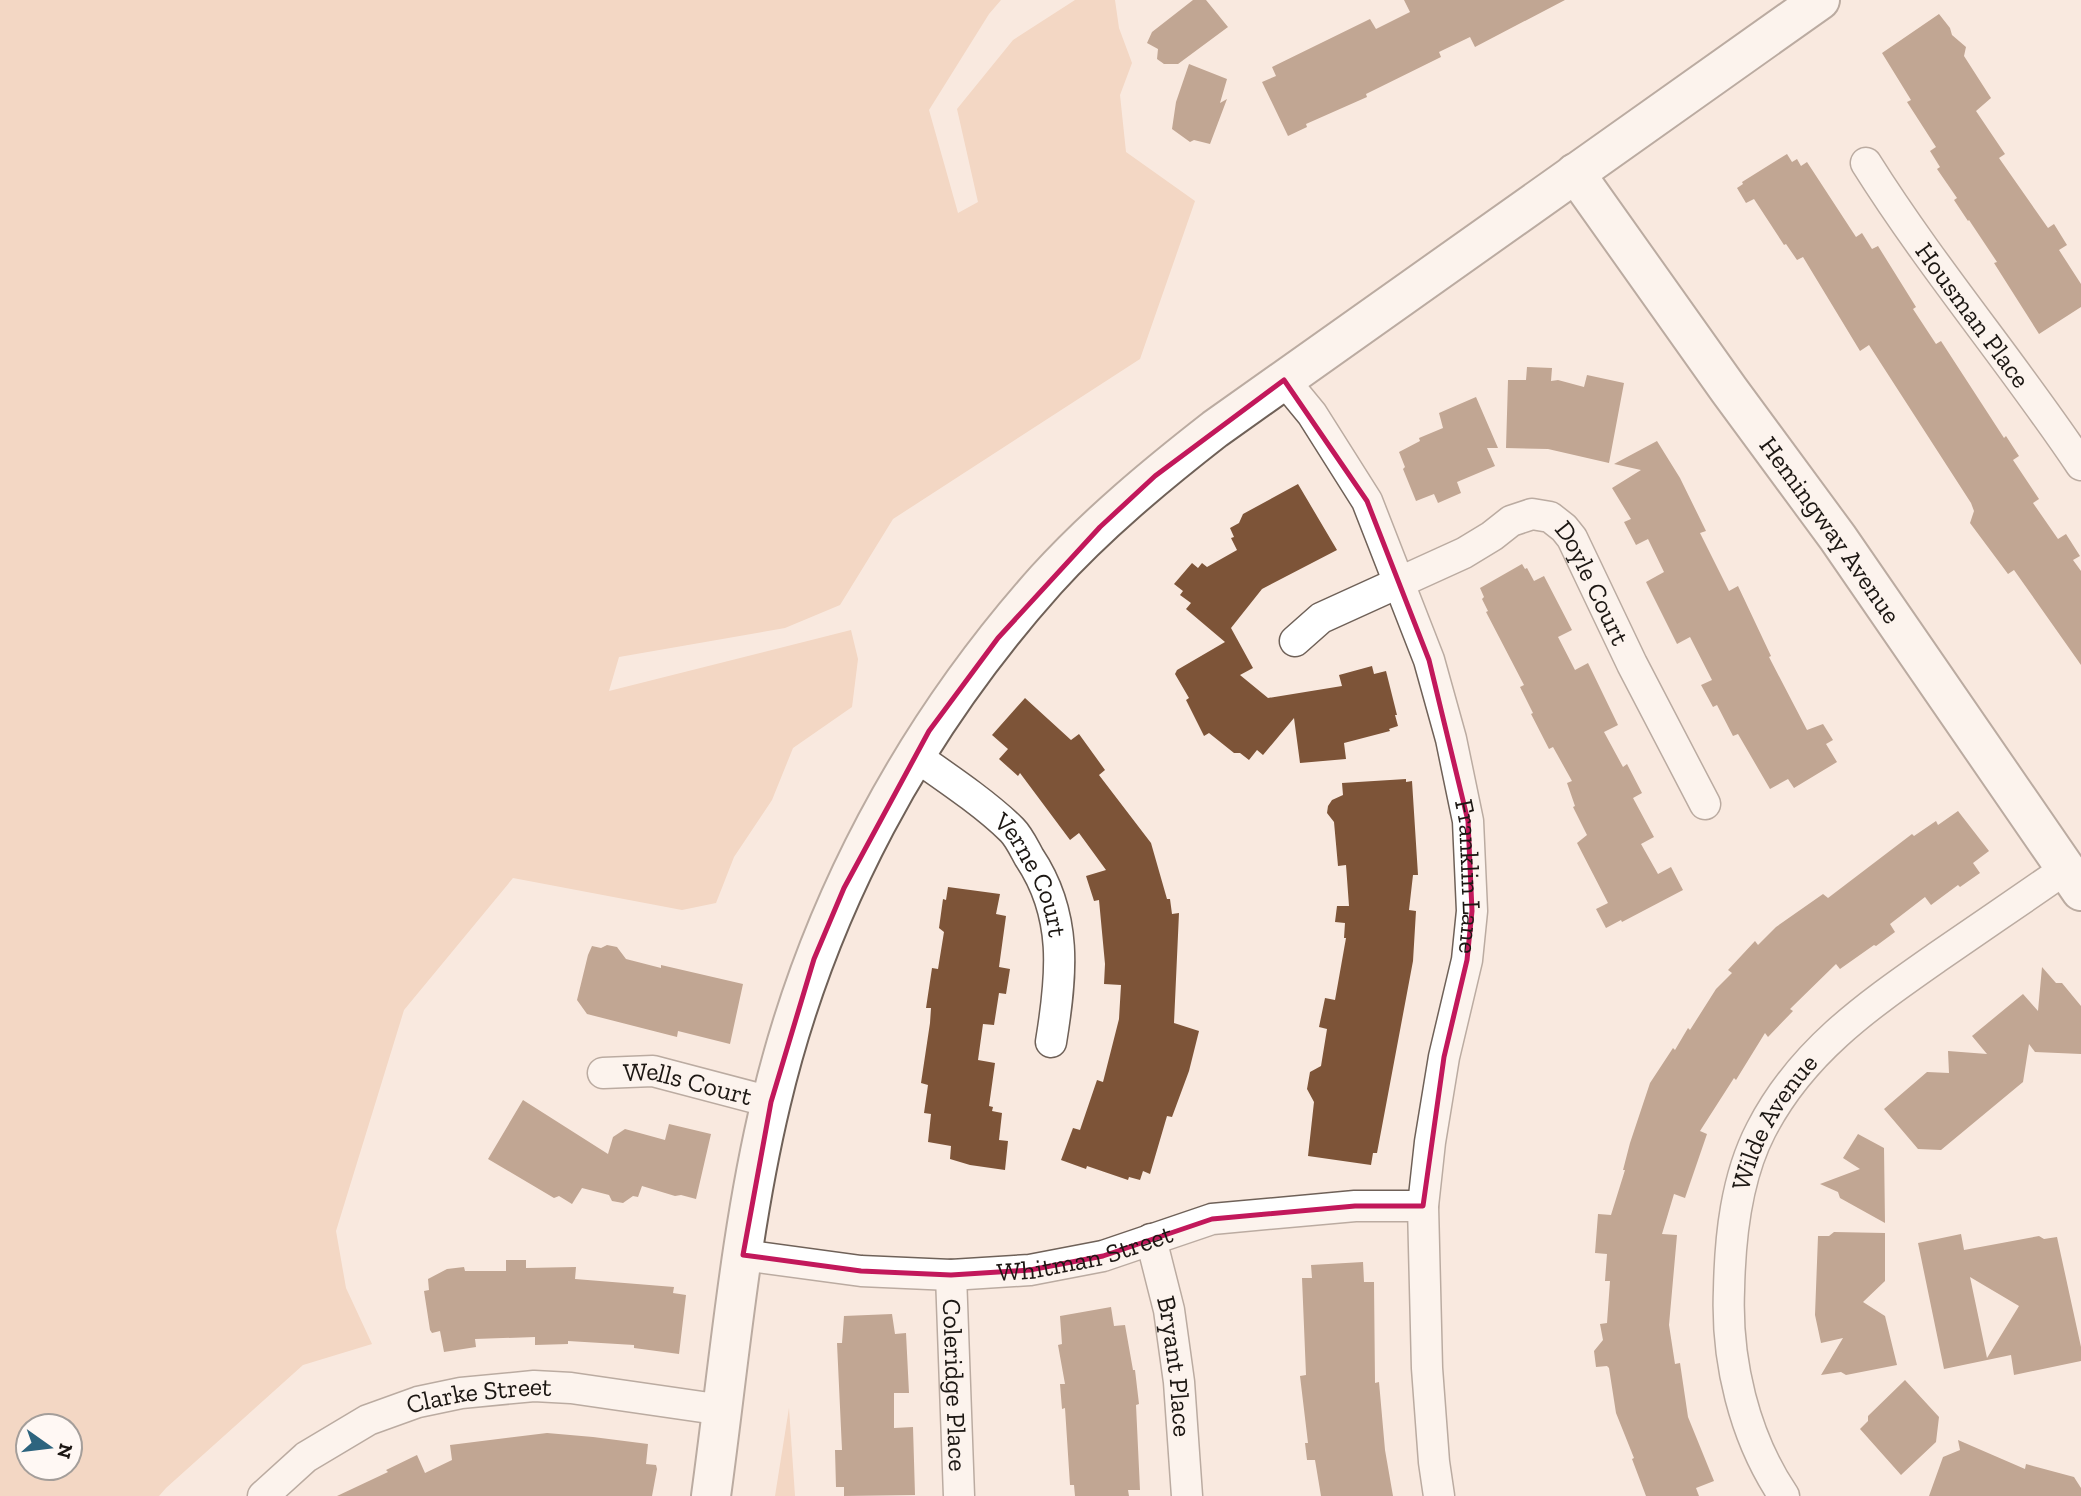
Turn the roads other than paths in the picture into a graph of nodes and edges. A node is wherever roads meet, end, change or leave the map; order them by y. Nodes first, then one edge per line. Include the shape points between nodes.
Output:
1 (1820, 0) edge
2 (1866, 163) dead end
3 (1575, 173) junction
4 (1284, 380) junction
5 (2081, 465) edge
6 (1399, 581) junction
7 (1295, 641) dead end
8 (914, 755) junction
9 (1705, 804) dead end
10 (2072, 877) edge
11 (1051, 1042) dead end
12 (603, 1073) dead end
13 (771, 1102) junction
14 (1423, 1206) junction
15 (1151, 1239) junction
16 (743, 1255) junction
17 (951, 1275) junction
18 (723, 1410) junction
19 (263, 1496) edge
20 (711, 1496) edge
21 (958, 1496) edge
22 (1186, 1496) edge
23 (1439, 1496) edge
24 (1784, 1496) edge

1 - 3 main road
2 - 5 street, Housman Place
3 - 4 main road
3 - 10 main road, Hemingway Avenue via 1838,538
4 - 6 street, Franklin Lane via 1312,414 1367,501
4 - 8 main road via 1155,476 1056,571 998,638
6 - 7 street, Doyle Court via 1321,618
6 - 9 street, Doyle Court via 1464,553 1511,521 1532,514 1550,517 1564,527
6 - 14 street, Franklin Lane via 1429,660 1451,739 1468,821 1472,911 1467,960 1444,1057
8 - 11 street, Verne Court via 1013,831 1043,878 1058,922 1059,995
8 - 13 main road via 866,844 819,947
10 - 24 street, Wilde Avenue via 2054,877 1836,1032 1780,1097 1760,1132 1735,1212 1730,1345 1748,1420
12 - 13 street, Wells Court via 653,1072
13 - 16 main road
14 - 15 street, Whitman Street via 1355,1206 1212,1219
14 - 23 street, Franklin Lane via 1427,1368
15 - 17 street, Whitman Street via 1104,1256 1030,1270
15 - 22 street, Bryant Place via 1169,1310 1179,1382
16 - 17 street, Whitman Street via 861,1271
16 - 18 main road
17 - 21 street, Coleridge Place
18 - 19 street, Clarke Street via 534,1385 461,1393 368,1420 306,1457
18 - 20 main road

